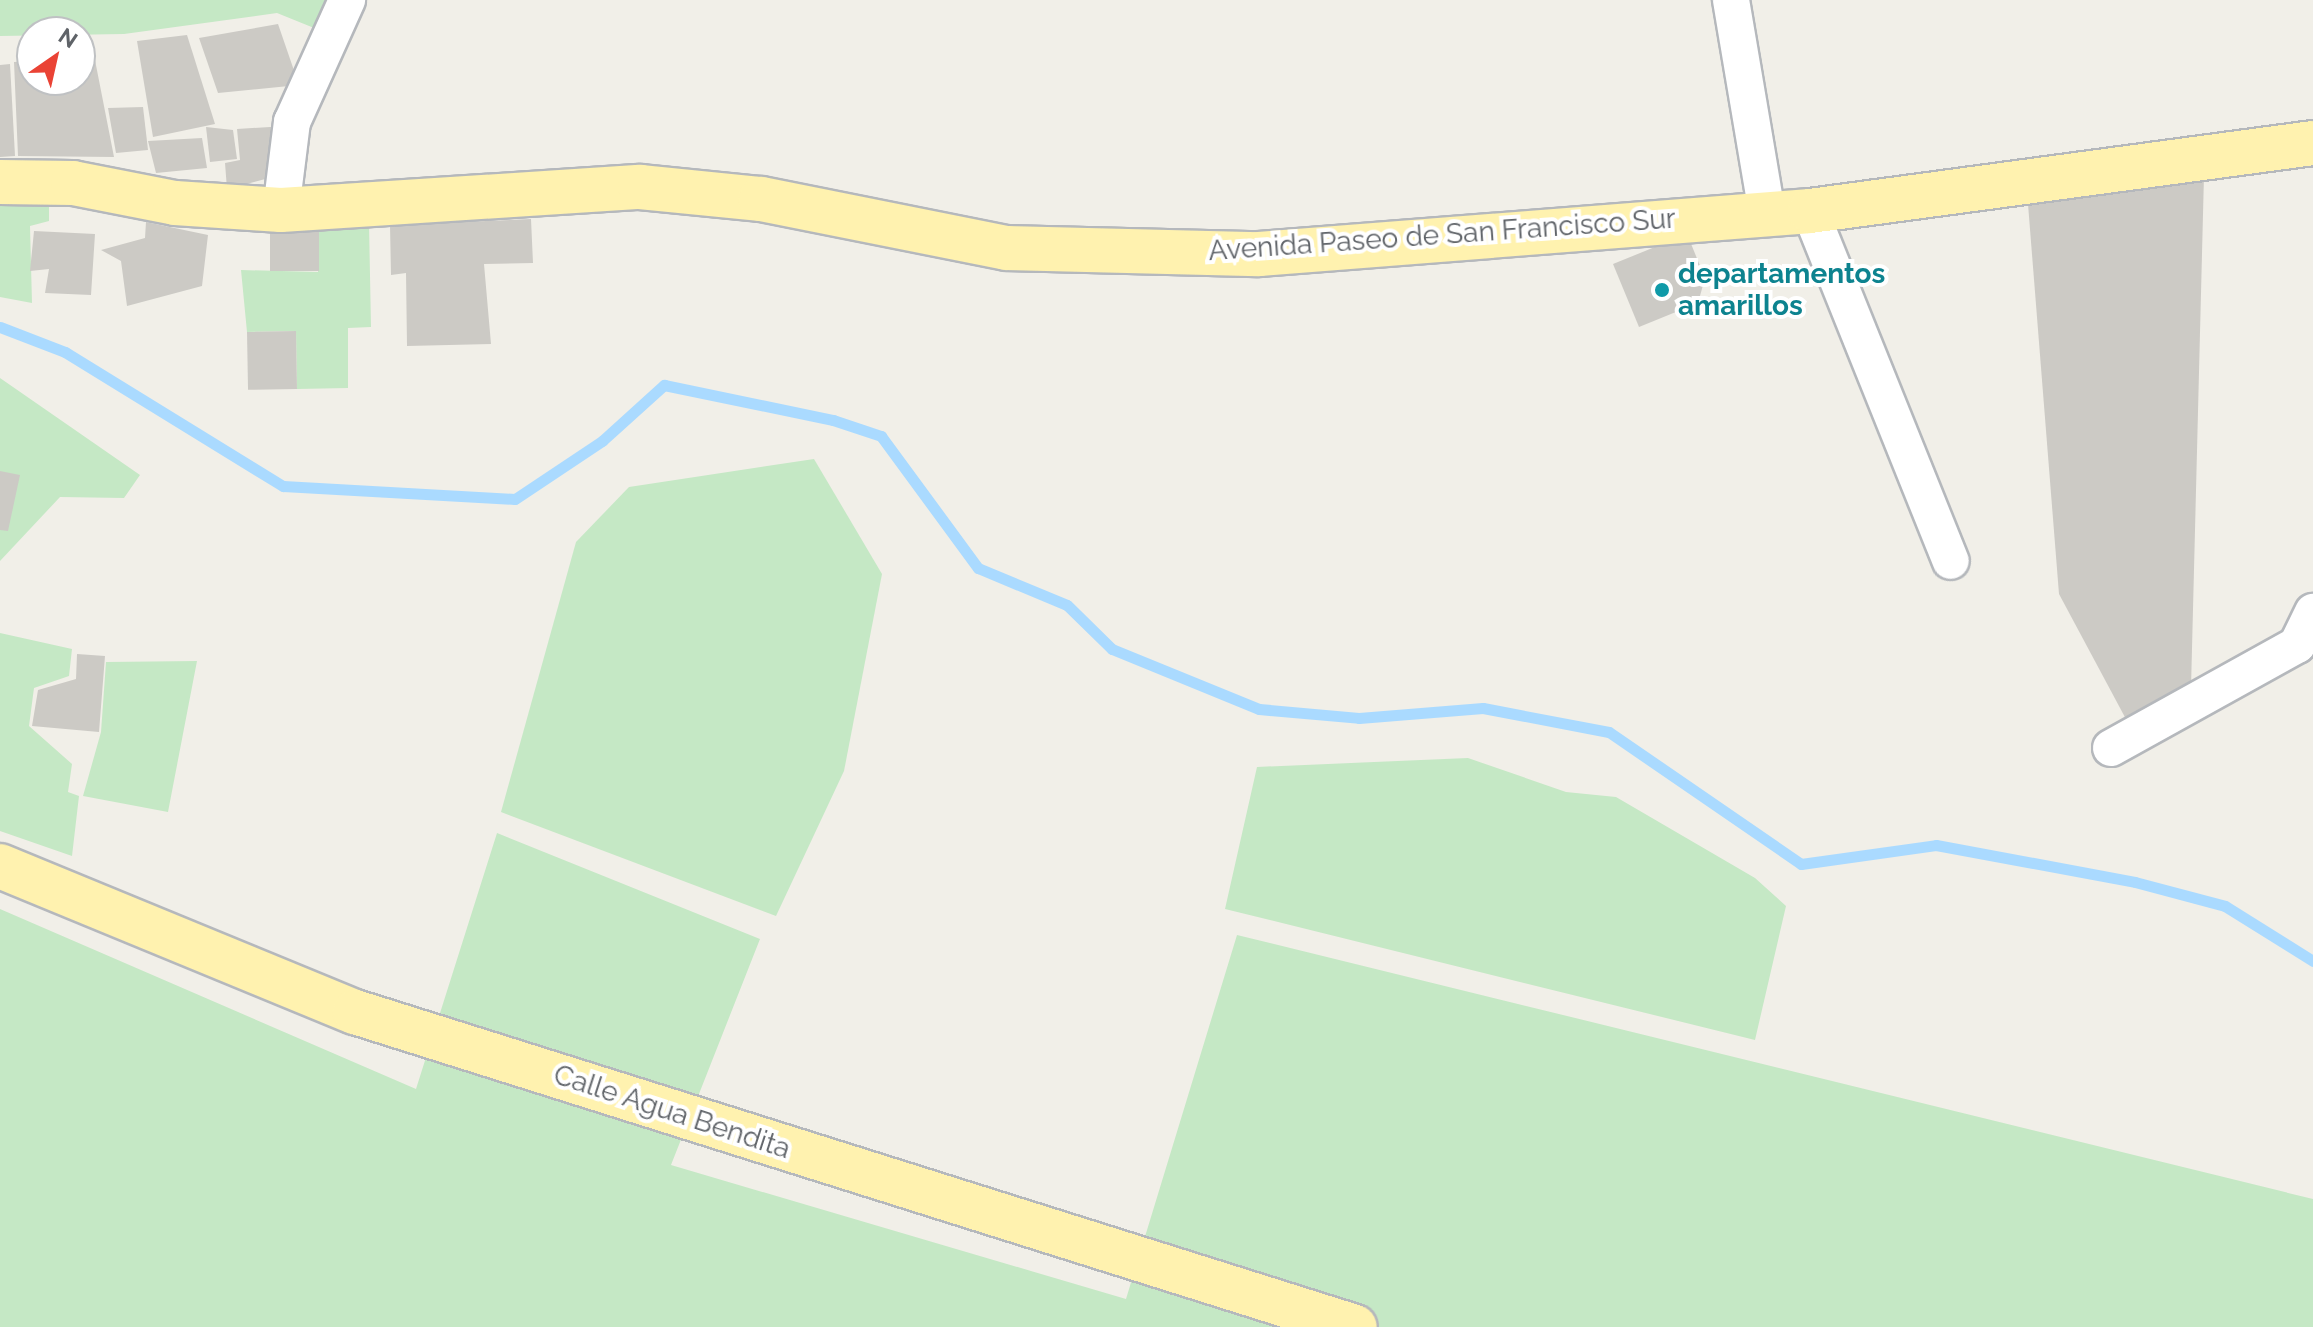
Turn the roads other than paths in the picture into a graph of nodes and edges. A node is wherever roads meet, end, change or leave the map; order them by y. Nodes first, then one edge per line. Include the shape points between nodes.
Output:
1 (347, 0) edge
2 (1731, 0) edge
3 (2313, 143) edge
4 (0, 182) edge
5 (281, 210) junction
6 (1810, 211) junction
7 (1767, 213) junction
8 (1951, 561) dead end
9 (2313, 612) edge
10 (2111, 748) dead end
11 (0, 866) edge
12 (1355, 1327) edge

1 - 5 street via 292,122
2 - 7 street
3 - 6 main road, Avenida Paseo de San Francisco Sur
4 - 5 main road, Avenida Paseo de San Francisco Sur via 73,183 175,203
5 - 7 main road, Avenida Paseo de San Francisco Sur via 640,187 761,199 1006,248 1259,254
6 - 7 main road, Avenida Paseo de San Francisco Sur
6 - 8 street
9 - 10 street via 2297,645
11 - 12 main road, Calle Agua Bendita via 355,1012

